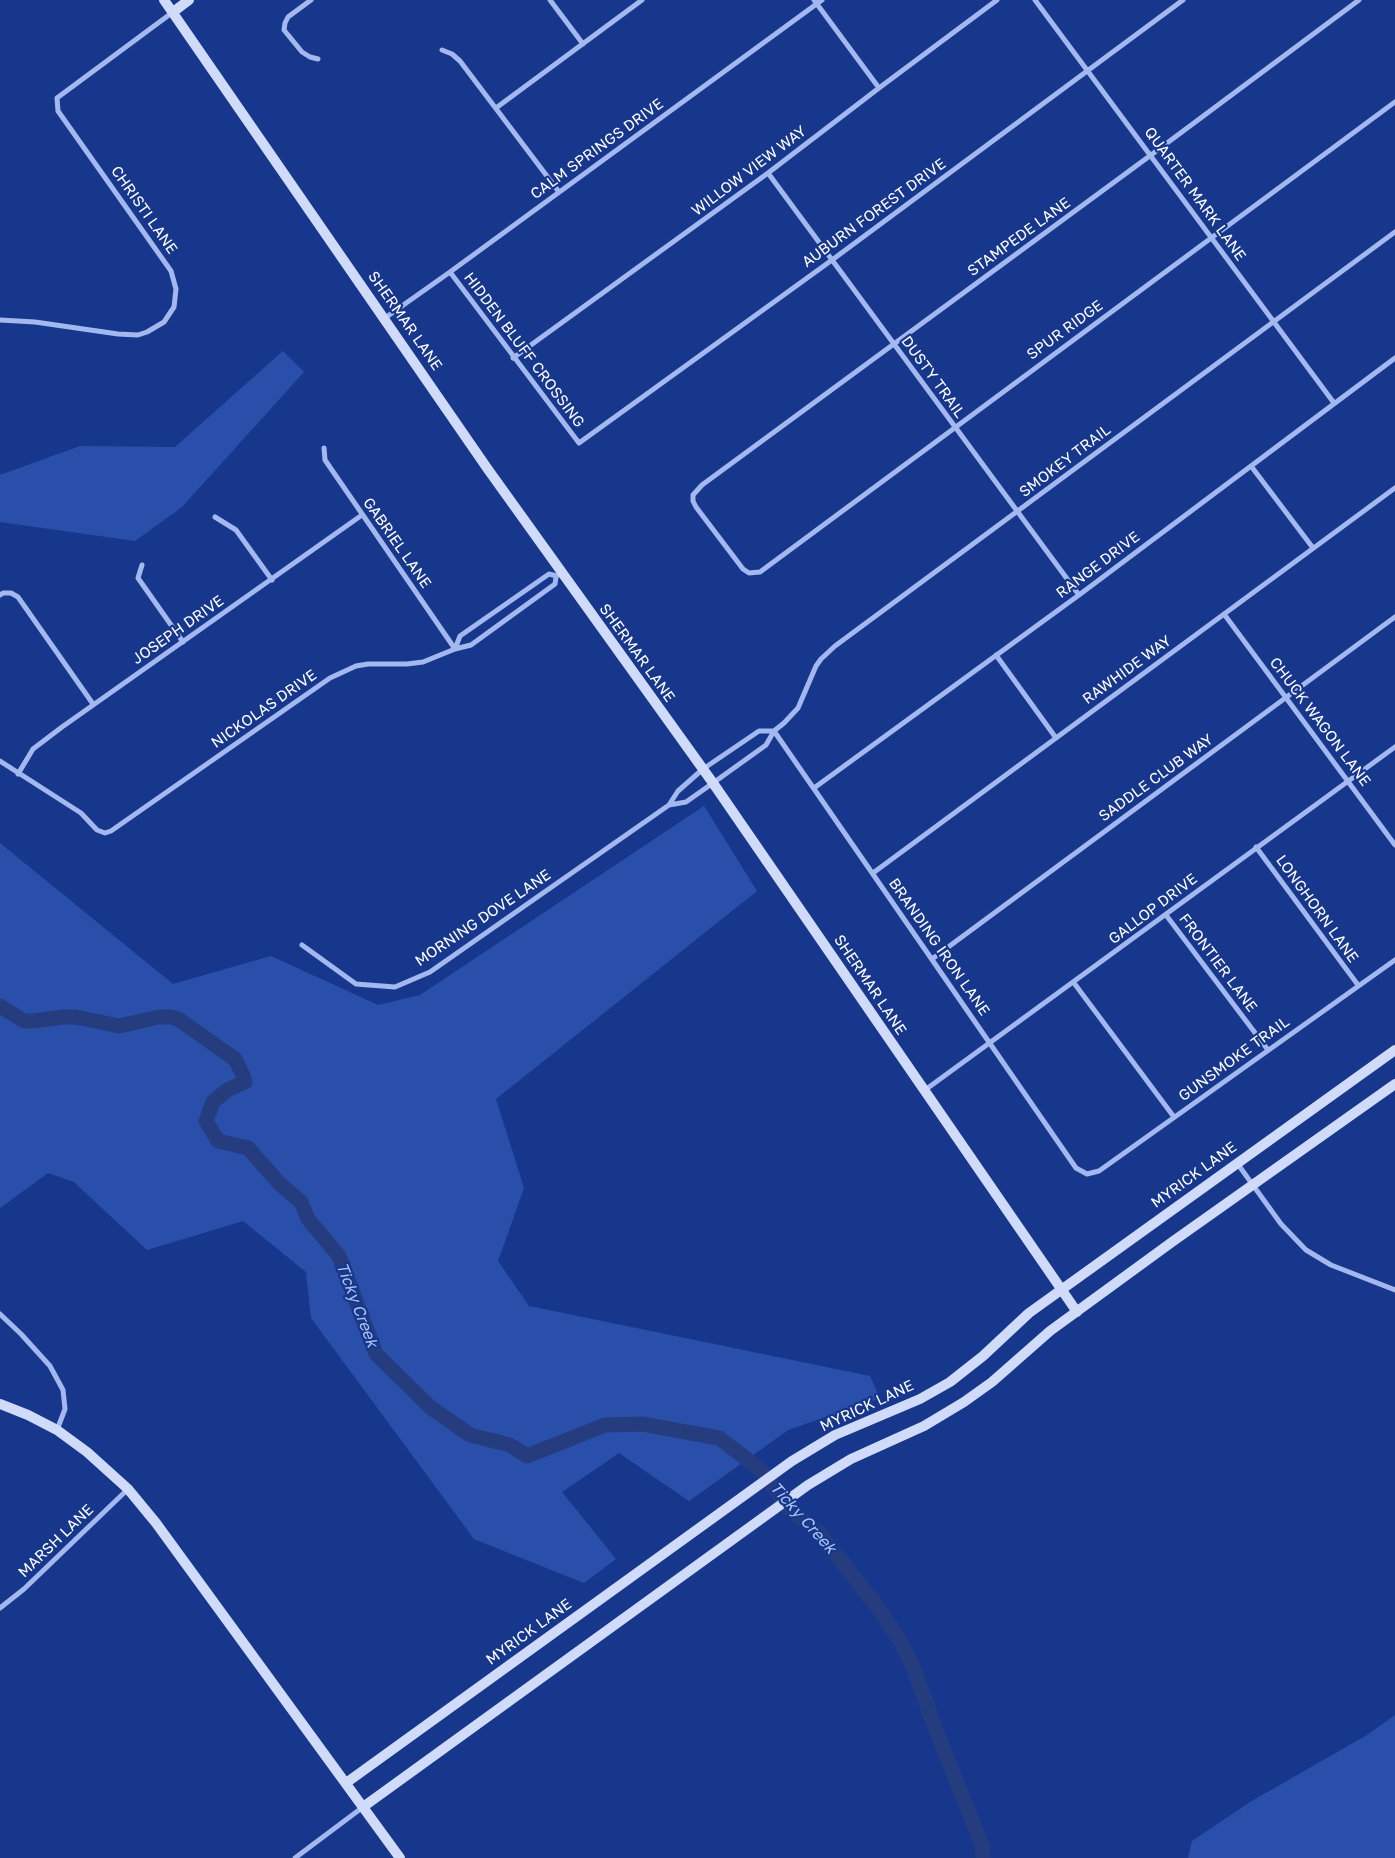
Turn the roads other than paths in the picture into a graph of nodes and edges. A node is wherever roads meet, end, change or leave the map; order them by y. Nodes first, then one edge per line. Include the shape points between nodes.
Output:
1 (164, 0) edge
2 (189, 0) edge
3 (310, 0) edge
4 (550, 0) edge
5 (642, 0) edge
6 (822, 0) edge
7 (998, 0) edge
8 (1035, 0) edge
9 (1183, 0) edge
10 (1359, 0) edge
11 (815, 2) edge
12 (173, 12) junction
13 (583, 44) junction
14 (442, 50) dead end
15 (318, 59) dead end
16 (1088, 71) junction
17 (879, 88) junction
18 (1395, 102) edge
19 (496, 108) junction
20 (1151, 155) junction
21 (768, 173) junction
22 (559, 192) junction
23 (1395, 232) edge
24 (1212, 238) junction
25 (832, 260) junction
26 (450, 272) junction
27 (385, 318) junction
28 (0, 320) edge
29 (1274, 322) junction
30 (894, 344) junction
31 (512, 358) junction
32 (1395, 358) edge
33 (1334, 403) junction
34 (955, 427) junction
35 (578, 443) joint
36 (324, 448) dead end
37 (1251, 466) junction
38 (1395, 488) edge
39 (1017, 512) junction
40 (362, 515) junction
41 (215, 517) dead end
42 (1313, 548) junction
43 (142, 565) dead end
44 (749, 572) joint
45 (559, 575) junction
46 (272, 580) junction
47 (1079, 595) junction
48 (0, 596) edge
49 (1224, 614) junction
50 (1395, 617) edge
51 (183, 642) junction
52 (455, 649) junction
53 (996, 655) junction
54 (1286, 698) junction
55 (94, 704) junction
56 (774, 730) junction
57 (1056, 738) junction
58 (1395, 746) edge
59 (0, 761) edge
60 (703, 769) junction
61 (18, 774) junction
62 (1348, 781) junction
63 (713, 783) junction
64 (814, 788) junction
65 (669, 805) junction
66 (1395, 845) edge
67 (1256, 847) junction
68 (873, 873) junction
69 (1166, 915) junction
70 (302, 945) dead end
71 (932, 959) junction
72 (1395, 960) edge
73 (1074, 982) junction
74 (1358, 985) junction
75 (990, 1043) junction
76 (1268, 1050) junction
77 (1395, 1050) edge
78 (1395, 1084) edge
79 (924, 1090) junction
80 (1174, 1118) junction
81 (1237, 1162) junction
82 (1086, 1174) joint
83 (1253, 1185) junction
84 (1062, 1290) junction
85 (1395, 1290) edge
86 (1077, 1312) junction
87 (0, 1314) edge
88 (0, 1404) edge
89 (57, 1430) junction
90 (128, 1489) junction
91 (0, 1608) edge
92 (346, 1783) junction
93 (364, 1807) junction
94 (295, 1858) edge
95 (400, 1858) edge

1 - 12 street, SHERMAR LANE
2 - 12 street
3 - 15 street via 288,17 284,30 296,47
4 - 13 street
5 - 13 street
6 - 11 street, CALM SPRINGS DRIVE
7 - 17 street, WILLOW VIEW WAY
8 - 16 street, QUARTER MARK LANE
9 - 16 street, AUBURN FOREST DRIVE
10 - 20 street, STAMPEDE LANE
11 - 17 street
11 - 22 street, CALM SPRINGS DRIVE
12 - 27 street, SHERMAR LANE via 311,216
12 - 28 street, CHRISTI LANE via 57,98 58,111 171,271 176,289 174,307 164,322 138,335
13 - 19 street
14 - 19 street via 460,61
16 - 20 street, QUARTER MARK LANE
16 - 25 street, AUBURN FOREST DRIVE
17 - 21 street, WILLOW VIEW WAY
18 - 24 street, SPUR RIDGE
19 - 22 street
20 - 24 street, QUARTER MARK LANE
20 - 30 street, STAMPEDE LANE
21 - 25 street, DUSTY TRAIL
21 - 31 street, WILLOW VIEW WAY
22 - 26 street, CALM SPRINGS DRIVE
23 - 29 street, SMOKEY TRAIL
24 - 29 street, QUARTER MARK LANE
24 - 34 street, SPUR RIDGE
25 - 30 street, DUSTY TRAIL
25 - 35 street, AUBURN FOREST DRIVE
26 - 27 street, CALM SPRINGS DRIVE
26 - 31 street, HIDDEN BLUFF CROSSING
27 - 45 street, SHERMAR LANE
29 - 33 street, QUARTER MARK LANE
29 - 39 street, SMOKEY TRAIL
30 - 34 street, DUSTY TRAIL
30 - 44 street, STAMPEDE LANE via 702,485 694,495 696,507 738,565
31 - 35 street, HIDDEN BLUFF CROSSING
32 - 33 street, RANGE DRIVE
33 - 37 street, RANGE DRIVE
34 - 39 street, DUSTY TRAIL
34 - 44 street, SPUR RIDGE via 760,572
36 - 40 street, GABRIEL LANE via 324,460
37 - 42 street
37 - 47 street, RANGE DRIVE
38 - 42 street, RAWHIDE WAY
39 - 47 street, DUSTY TRAIL
39 - 56 street, SMOKEY TRAIL via 828,652 812,673 798,708
40 - 46 street, JOSEPH DRIVE
40 - 52 street, GABRIEL LANE
41 - 46 street via 236,530
42 - 49 street, RAWHIDE WAY
43 - 51 street via 138,578
45 - 52 street, NICKOLAS DRIVE via 555,584 479,640
45 - 52 street via 549,574 460,636
45 - 60 street, SHERMAR LANE
46 - 51 street, JOSEPH DRIVE
47 - 53 street, RANGE DRIVE
48 - 55 street via 11,592 18,597
49 - 54 street, CHUCK WAGON LANE
49 - 57 street, RAWHIDE WAY
50 - 54 street, SADDLE CLUB WAY
51 - 55 street, JOSEPH DRIVE
52 - 61 street, NICKOLAS DRIVE via 423,662 356,666 330,678 105,833 97,830 81,813
53 - 57 street
53 - 64 street, RANGE DRIVE
54 - 62 street, CHUCK WAGON LANE
54 - 71 street, SADDLE CLUB WAY
55 - 61 street, JOSEPH DRIVE via 33,749
56 - 60 street, SMOKEY TRAIL via 759,730
56 - 63 street, SMOKEY TRAIL via 766,745
56 - 64 street, BRANDING IRON LANE
57 - 68 street, RAWHIDE WAY
58 - 62 street, GALLOP DRIVE
59 - 61 street
60 - 63 street, SHERMAR LANE
60 - 65 street, MORNING DOVE LANE via 678,791
62 - 66 street, CHUCK WAGON LANE
62 - 67 street, GALLOP DRIVE
63 - 65 street, MORNING DOVE LANE via 686,802
63 - 79 street, SHERMAR LANE
64 - 68 street, BRANDING IRON LANE
65 - 70 street, MORNING DOVE LANE via 430,972 395,987 356,984
67 - 69 street, GALLOP DRIVE
67 - 74 street, LONGHORN LANE
68 - 71 street, BRANDING IRON LANE
69 - 73 street, GALLOP DRIVE
69 - 76 street, FRONTIER LANE
71 - 75 street, BRANDING IRON LANE
72 - 74 street, GUNSMOKE TRAIL
73 - 75 street, GALLOP DRIVE
73 - 80 street
74 - 76 street, GUNSMOKE TRAIL
75 - 79 street, GALLOP DRIVE
75 - 82 street, BRANDING IRON LANE via 1076,1168
76 - 80 street, GUNSMOKE TRAIL
77 - 81 street, MYRICK LANE
78 - 83 street
79 - 84 street, SHERMAR LANE
80 - 82 street, GUNSMOKE TRAIL via 1099,1171
81 - 83 street
81 - 84 street, MYRICK LANE
83 - 85 street via 1281,1224 1306,1250 1331,1264
83 - 86 street
84 - 86 street, SHERMAR LANE
84 - 92 street, MYRICK LANE via 1029,1313 950,1382 920,1399 835,1435 792,1462
86 - 93 street via 964,1402 924,1426 851,1459 808,1485
87 - 89 street via 50,1366 63,1390 65,1408
88 - 89 street
89 - 90 street
90 - 91 street, MARSH LANE
90 - 92 street
92 - 93 street
93 - 94 street
93 - 95 street

